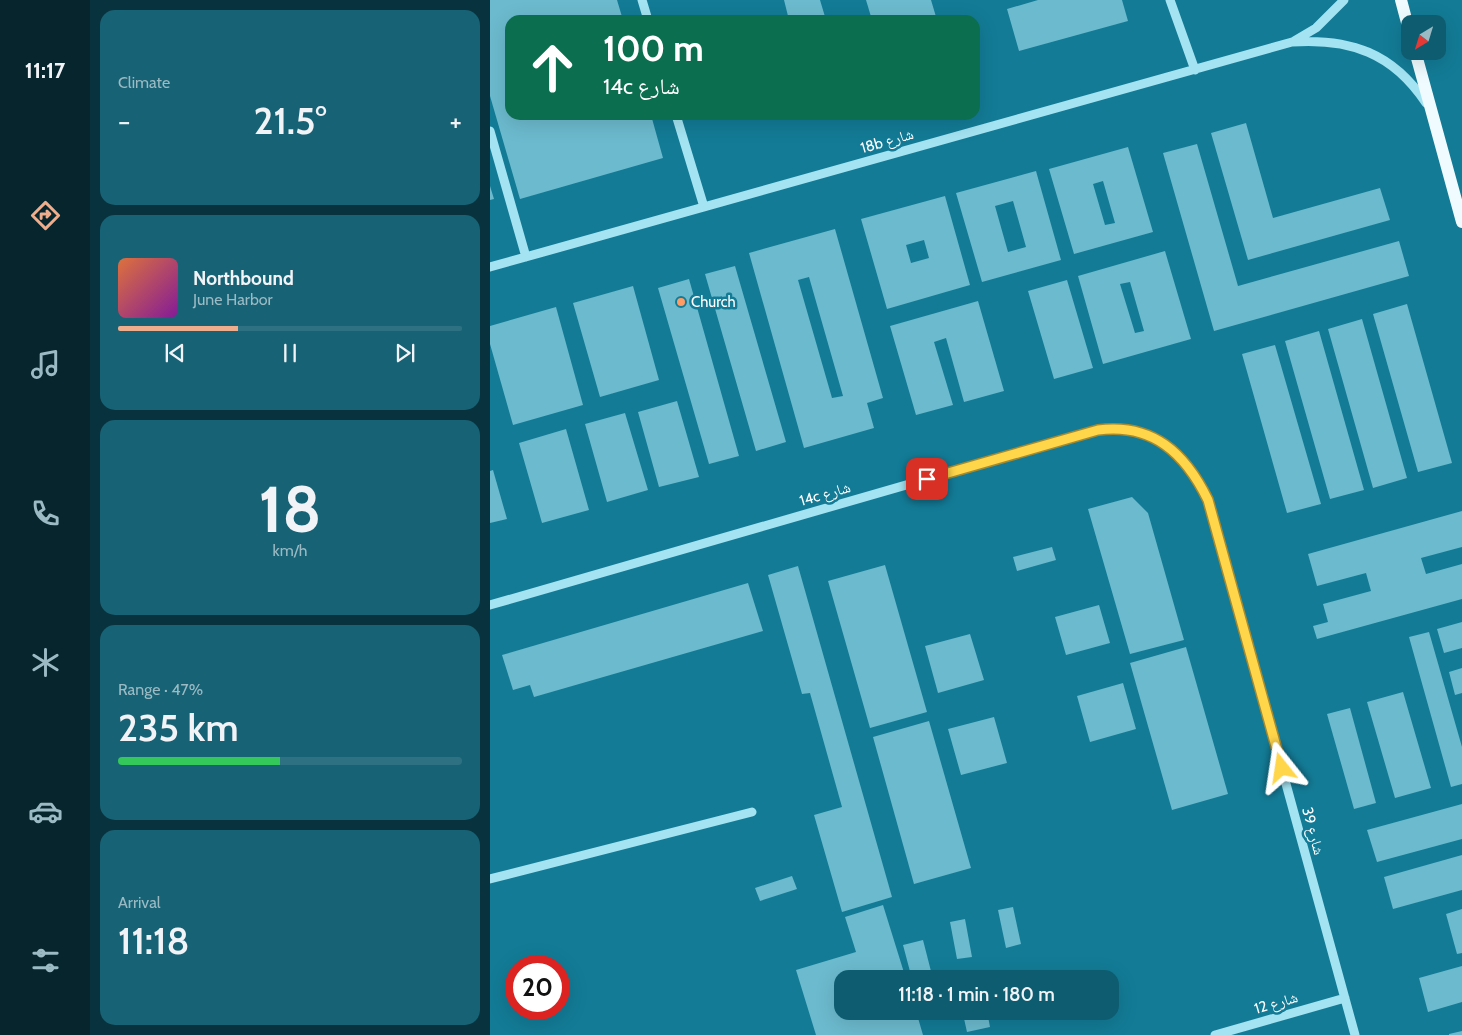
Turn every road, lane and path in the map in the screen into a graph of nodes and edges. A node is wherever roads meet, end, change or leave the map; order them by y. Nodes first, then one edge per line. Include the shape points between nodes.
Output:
1 (642, 0) edge
2 (1170, 0) edge
3 (1344, 0) edge
4 (1401, 0) edge
5 (646, 15) edge
6 (1405, 15) edge
7 (1292, 42) junction
8 (1417, 60) edge
9 (1195, 70) junction
10 (1430, 109) junction
11 (678, 120) edge
12 (490, 131) edge
13 (704, 207) junction
14 (1462, 222) edge
15 (526, 257) junction
16 (490, 267) edge
17 (1166, 445) joint
18 (490, 606) edge
19 (752, 812) dead end
20 (490, 878) edge
21 (1345, 998) junction
22 (1215, 1035) edge
23 (1356, 1035) edge

1 - 5 street
2 - 9 street
3 - 7 street, 18b شارع via 1316,28
4 - 6 main road
7 - 9 street, 18b شارع
7 - 10 street, 18b شارع via 1328,41 1372,53 1415,86
8 - 10 main road
9 - 13 street, 18b شارع
10 - 14 main road
11 - 13 street
12 - 15 street
13 - 15 street, 18b شارع
15 - 16 street, 18b شارع
17 - 18 street, 14c شارع via 1140,432 1098,430
17 - 21 street, شارع 39 via 1190,470 1208,500
19 - 20 street
21 - 22 street, شارع 12
21 - 23 street, شارع 39

